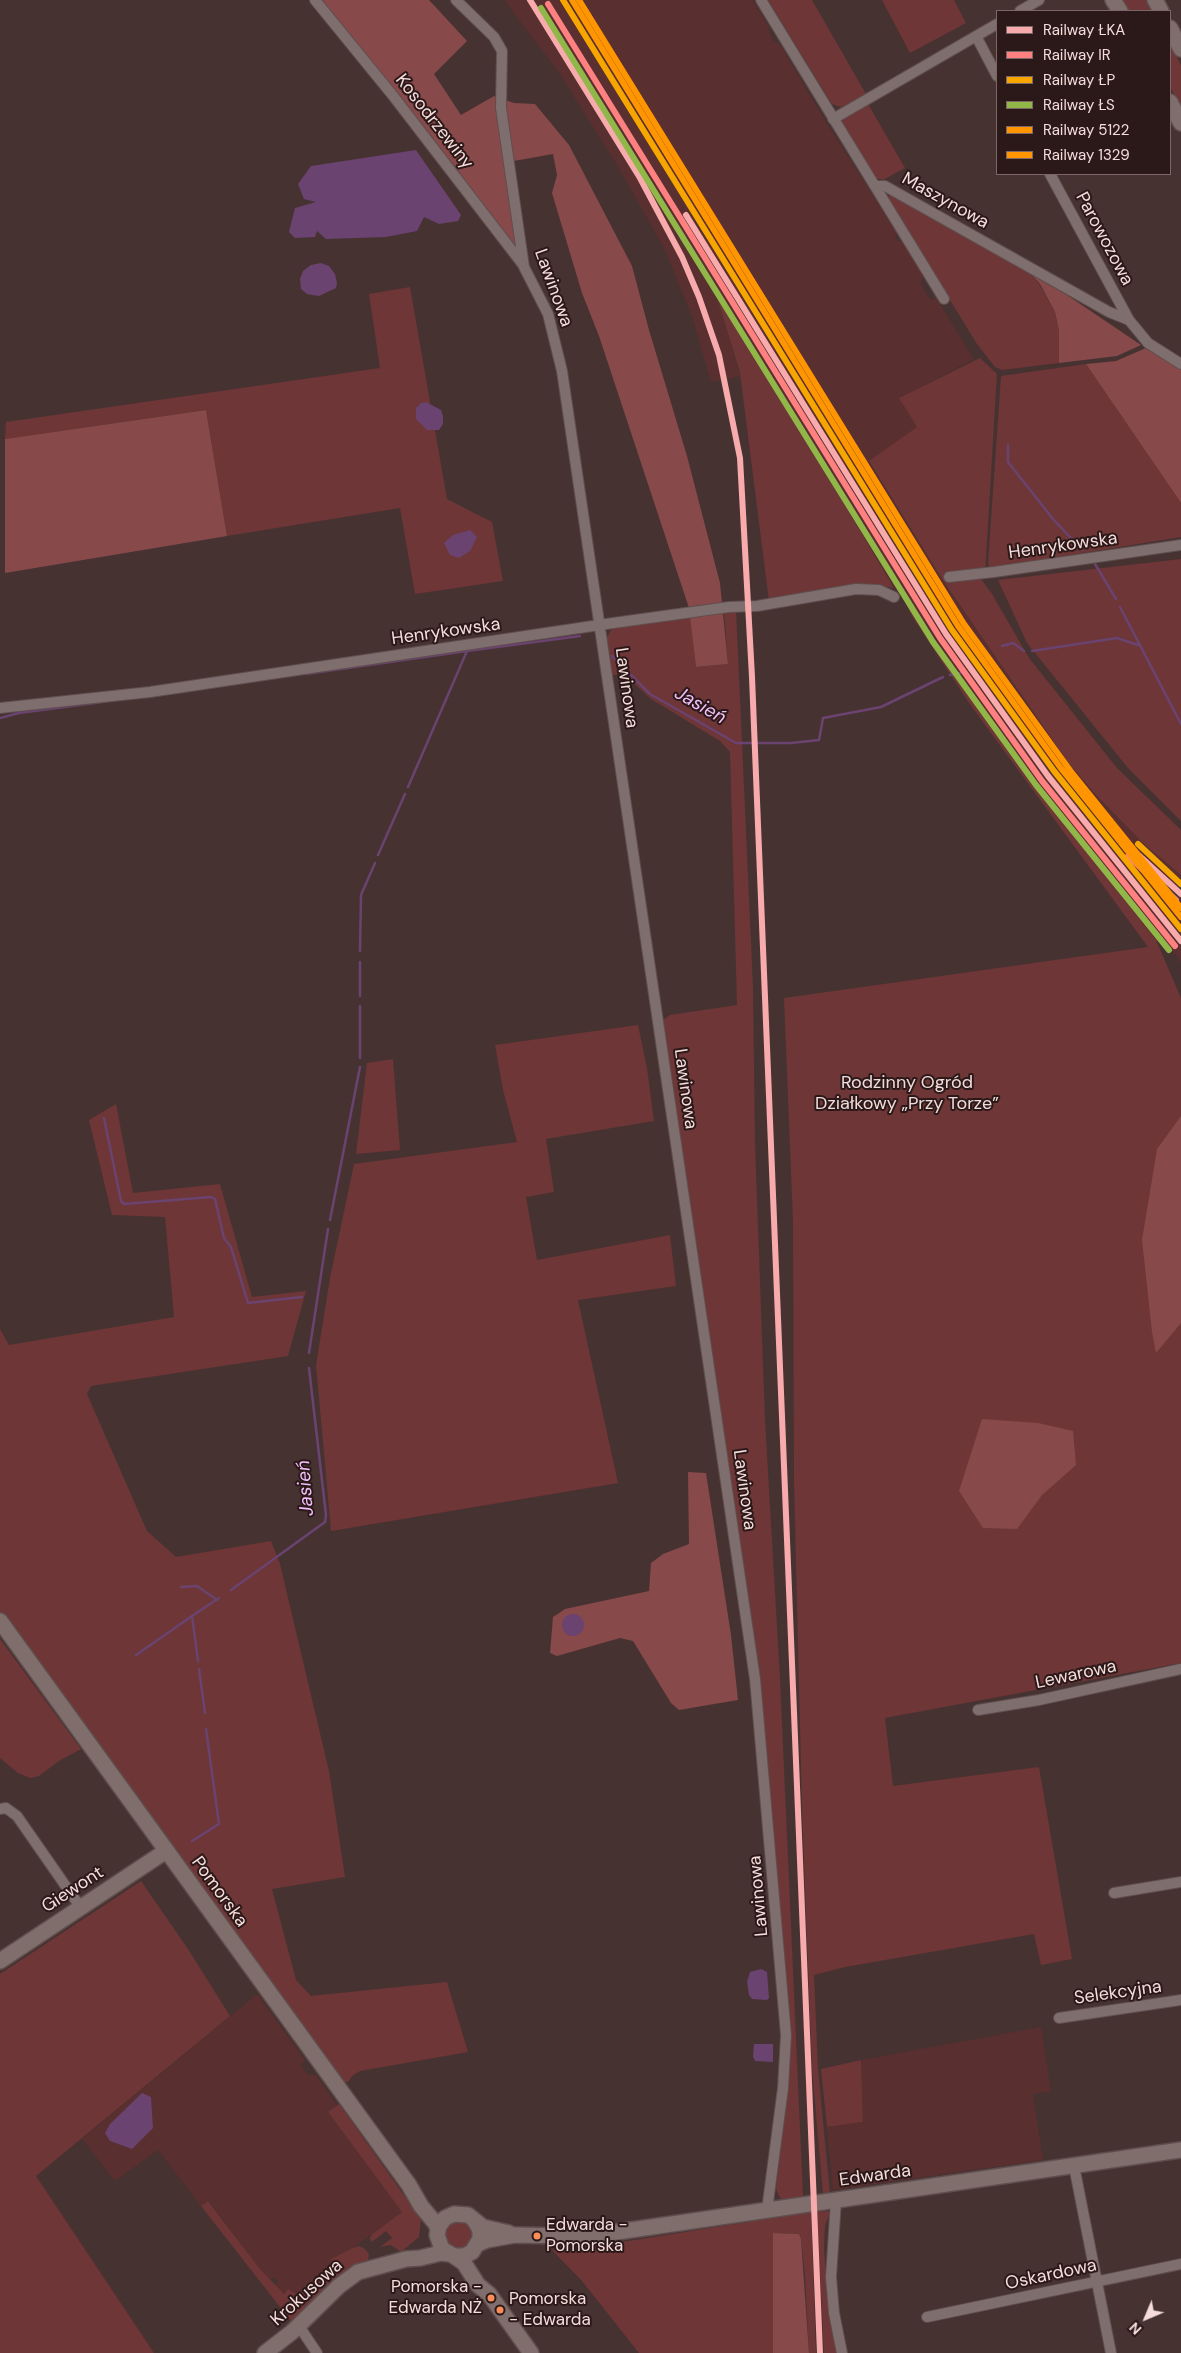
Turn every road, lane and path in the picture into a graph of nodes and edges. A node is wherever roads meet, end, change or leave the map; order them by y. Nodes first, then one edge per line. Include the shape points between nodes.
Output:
1 (314, 0) edge
2 (456, 0) edge
3 (761, 0) edge
4 (1039, 0) edge
5 (1022, 10) edge
6 (996, 25) edge
7 (1171, 30) edge
8 (976, 36) junction
9 (1181, 49) edge
10 (996, 74) edge
11 (1171, 104) edge
12 (833, 119) junction
13 (1181, 123) edge
14 (1051, 175) edge
15 (876, 186) junction
16 (524, 267) junction
17 (944, 299) dead end
18 (1129, 320) junction
19 (1181, 364) edge
20 (1181, 545) edge
21 (949, 577) dead end
22 (894, 597) dead end
23 (600, 625) junction
24 (0, 708) edge
25 (0, 1621) edge
26 (1181, 1670) edge
27 (978, 1710) dead end
28 (0, 1809) edge
29 (166, 1851) junction
30 (1181, 1882) edge
31 (1114, 1893) dead end
32 (80, 1908) junction
33 (0, 1961) edge
34 (1181, 2000) edge
35 (1060, 2018) dead end
36 (1181, 2150) edge
37 (1074, 2166) junction
38 (409, 2185) junction
39 (836, 2200) junction
40 (767, 2210) junction
41 (454, 2214) junction
42 (476, 2221) junction
43 (437, 2233) junction
44 (515, 2235) junction
45 (477, 2246) junction
46 (452, 2255) junction
47 (406, 2259) junction
48 (1181, 2264) edge
49 (1096, 2282) junction
50 (489, 2294) junction
51 (927, 2317) dead end
52 (299, 2326) junction
53 (265, 2353) edge
54 (317, 2353) edge
55 (532, 2353) edge
56 (842, 2353) edge
57 (1111, 2353) edge

1 - 16 street, Kosodrzewiny via 394,96
2 - 16 street, Lawinowa via 494,37 502,51 501,108
3 - 12 street, Maszynowa
4 - 5 street
6 - 8 street
7 - 9 street
8 - 10 street
8 - 12 street
11 - 13 street
12 - 15 street, Maszynowa
14 - 18 street, Parowozowa
15 - 17 street
15 - 18 street, Maszynowa via 885,186 1109,312
16 - 23 street, Lawinowa via 548,314 562,371
18 - 19 street, Maszynowa via 1148,343
20 - 21 street, Henrykowska
22 - 23 street, Henrykowska via 879,590 856,589 757,606
23 - 24 street, Henrykowska via 150,692
23 - 40 street, Lawinowa via 758,1699 786,2028 783,2088
25 - 29 street, Pomorska
26 - 27 street, Lewarowa
28 - 32 street via 6,1808 17,1816
29 - 32 street, Giewont
29 - 38 street, Pomorska
30 - 31 street
32 - 33 street, Giewont
34 - 35 street, Selekcyjna
36 - 37 street, Edwarda
37 - 39 street, Edwarda
37 - 49 street
38 - 41 street, Pomorska via 442,2212
38 - 43 street, Pomorska via 436,2224
39 - 40 street, Edwarda
39 - 56 street via 831,2277
40 - 44 street, Edwarda via 617,2232 567,2236
41 - 42 street via 463,2214
41 - 43 street via 445,2218
42 - 44 street, Edwarda via 483,2227
42 - 45 street via 480,2235
43 - 46 street via 439,2244
43 - 47 street, Krokusowa via 432,2243
44 - 45 street, Edwarda via 487,2240
45 - 46 street via 468,2254
45 - 50 street via 476,2264
46 - 47 street, Krokusowa via 441,2253
46 - 50 street via 464,2263 478,2285
47 - 52 street, Krokusowa via 372,2267 352,2276
48 - 49 street, Oskardowa
49 - 51 street, Oskardowa
49 - 57 street
50 - 55 street
52 - 53 street, Krokusowa
52 - 54 street

